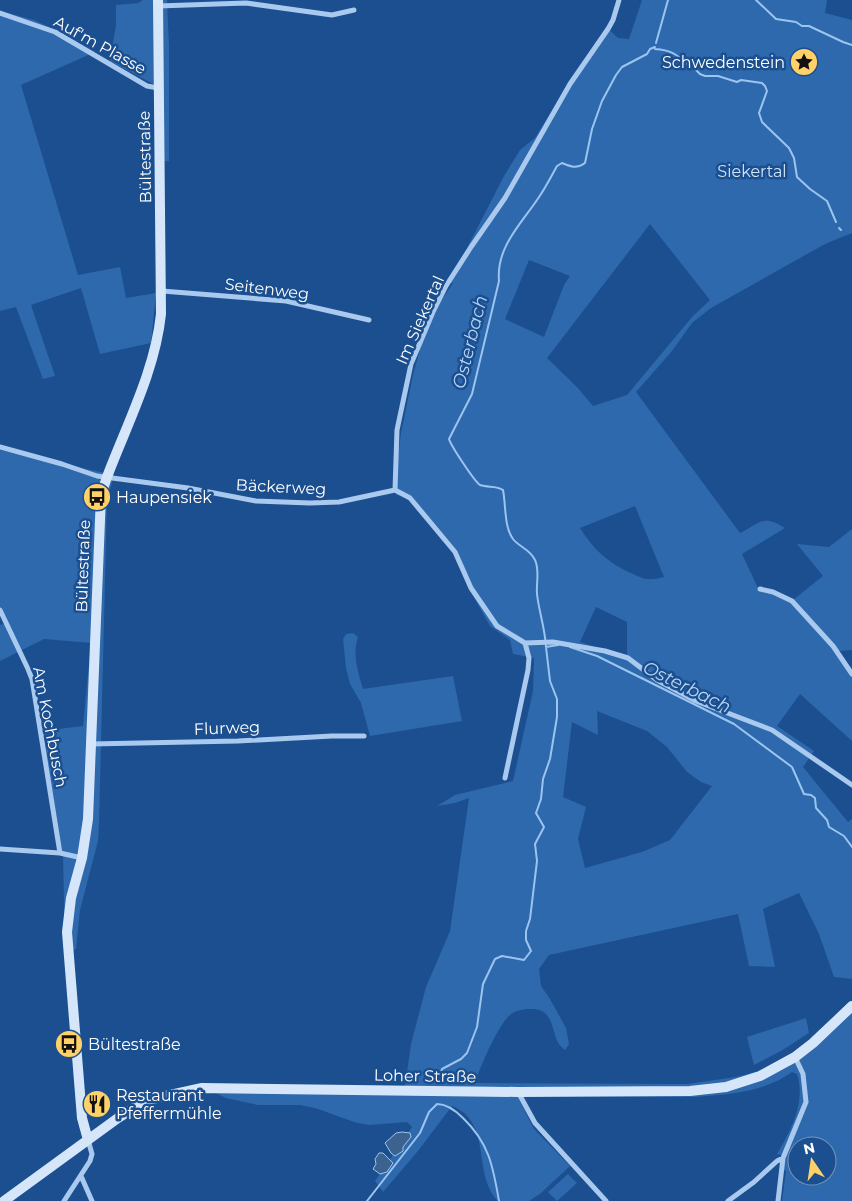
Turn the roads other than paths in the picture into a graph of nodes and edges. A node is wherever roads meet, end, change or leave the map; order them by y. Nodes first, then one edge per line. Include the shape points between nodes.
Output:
1 (619, 0) edge
2 (158, 3) edge
3 (354, 10) dead end
4 (0, 13) edge
5 (159, 88) junction
6 (162, 291) junction
7 (369, 320) dead end
8 (0, 447) edge
9 (106, 478) junction
10 (395, 490) junction
11 (760, 589) dead end
12 (0, 610) edge
13 (525, 643) junction
14 (852, 674) edge
15 (364, 736) dead end
16 (91, 744) junction
17 (505, 778) dead end
18 (852, 784) edge
19 (0, 849) edge
20 (60, 853) junction
21 (82, 858) junction
22 (852, 1006) edge
23 (795, 1057) junction
24 (518, 1092) junction
25 (88, 1140) junction
26 (783, 1158) junction
27 (81, 1176) junction
28 (4, 1201) edge
29 (64, 1201) edge
30 (92, 1201) edge
31 (606, 1201) edge
32 (728, 1201) edge
33 (778, 1201) edge

1 - 10 street, Im Siekertal via 608,29 570,84 505,198 446,286 433,312 411,364 397,430
2 - 3 street via 246,3 332,15
2 - 5 street, Bültestraße
4 - 5 street, Auf'm Plasse via 55,32 147,86
5 - 6 street, Bültestraße
6 - 7 street, Seitenweg via 286,301
6 - 9 street, Bültestraße via 159,335 150,368
8 - 9 street
9 - 10 street, Bäckerweg via 188,488 256,501 339,502
9 - 16 street, Bültestraße via 101,505
10 - 13 street via 410,498 455,552 470,588 497,626
11 - 14 street via 792,601 833,646
12 - 20 street, Am Kochbusch via 32,679
13 - 17 street via 528,670
13 - 18 street via 548,642 628,658 657,680 696,701 772,730
15 - 16 street, Flurweg
16 - 21 street, Bültestraße via 88,819
19 - 20 street
20 - 21 street
21 - 25 street, Bültestraße via 71,898 67,932 82,1118
22 - 23 street, Loher Straße
23 - 24 street, Loher Straße via 760,1076 726,1086 690,1091
23 - 26 street via 803,1074 806,1102
24 - 25 street, Loher Straße via 202,1088 152,1099
24 - 31 street via 536,1123
25 - 27 street via 92,1154
25 - 28 street, Loher Straße
26 - 32 street
26 - 33 street
27 - 29 street
27 - 30 street

